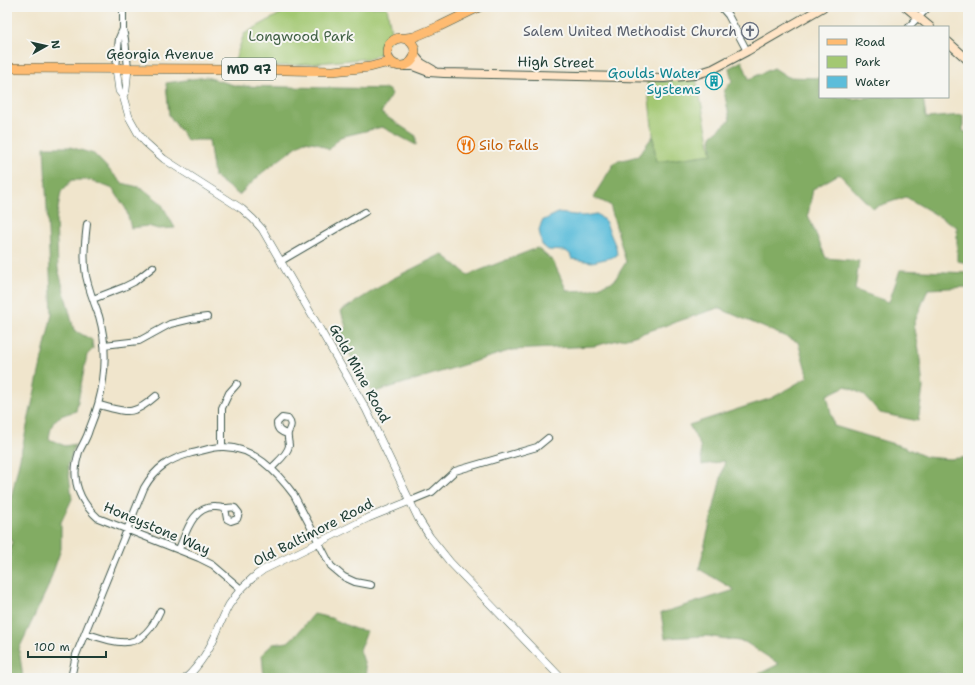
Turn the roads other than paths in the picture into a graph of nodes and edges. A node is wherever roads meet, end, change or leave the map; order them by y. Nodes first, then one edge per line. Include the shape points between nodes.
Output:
1 (123, 7) edge
2 (479, 7) edge
3 (721, 7) edge
4 (823, 7) edge
5 (906, 7) edge
6 (928, 7) edge
7 (918, 17) junction
8 (440, 26) junction
9 (910, 26) edge
10 (929, 26) edge
11 (123, 29) junction
12 (406, 38) junction
13 (949, 43) edge
14 (415, 51) junction
15 (747, 51) junction
16 (387, 54) junction
17 (968, 60) edge
18 (395, 65) junction
19 (405, 66) junction
20 (7, 68) edge
21 (116, 68) junction
22 (128, 68) junction
23 (361, 68) junction
24 (438, 73) junction
25 (123, 96) junction
26 (365, 212) dead end
27 (87, 224) dead end
28 (281, 261) junction
29 (153, 267) dead end
30 (93, 299) junction
31 (207, 317) dead end
32 (104, 345) junction
33 (237, 384) dead end
34 (156, 396) dead end
35 (98, 405) junction
36 (287, 434) dead end
37 (548, 438) dead end
38 (222, 447) junction
39 (271, 469) junction
40 (410, 501) junction
41 (225, 508) dead end
42 (127, 529) junction
43 (319, 542) junction
44 (179, 550) junction
45 (371, 585) dead end
46 (242, 590) junction
47 (160, 611) dead end
48 (85, 633) junction
49 (71, 678) edge
50 (186, 678) edge
51 (561, 678) edge

1 - 11 street, Gold Mine Road
2 - 8 main road, MD 97
3 - 15 street
4 - 15 main road, High Street
5 - 7 main road
6 - 7 street
7 - 9 street
7 - 10 main road
8 - 12 main road, MD 97
8 - 14 main road, MD 97 via 422,39
11 - 21 street, Gold Mine Road via 119,38
11 - 22 street, Gold Mine Road
12 - 14 main road via 413,43
12 - 16 main road, MD 97 via 394,40 388,46
13 - 17 main road
14 - 19 main road, MD 97 via 411,62
14 - 24 main road, High Street via 422,64
15 - 24 main road, High Street via 707,72 679,77
16 - 18 main road
16 - 23 main road, Georgia Avenue / MD 97
18 - 19 main road, MD 97
18 - 23 main road, Georgia Avenue / MD 97 via 385,63
19 - 24 main road, High Street
20 - 21 main road, Georgia Avenue / MD 97
21 - 22 main road, Georgia Avenue / MD 97
21 - 25 street, Gold Mine Road via 119,91
22 - 23 main road, Georgia Avenue / MD 97 via 333,71
22 - 25 street, Gold Mine Road
25 - 28 street, Gold Mine Road via 131,120 145,142 164,159 248,214 262,229
26 - 28 street
27 - 30 street, Honeystone Way via 84,260
28 - 40 street, Gold Mine Road via 372,419
29 - 30 street via 124,288
30 - 32 street, Honeystone Way
31 - 32 street via 170,324 139,341
32 - 35 street, Honeystone Way via 103,377
33 - 38 street via 229,392 222,408
34 - 35 street via 140,409 132,411
35 - 42 street, Honeystone Way via 79,452 76,467 79,494 88,509 98,518
36 - 39 street via 289,446 285,455
37 - 40 street via 537,447 455,471 432,492
38 - 39 street via 236,448 248,453
38 - 42 street via 178,457 158,468 144,488
39 - 43 street via 294,495
40 - 43 street, Old Baltimore Road
40 - 51 street, Gold Mine Road via 424,528 442,553
41 - 44 street via 216,506 198,513 190,522
42 - 44 street, Honeystone Way
42 - 48 street
43 - 45 street via 331,566 344,577
43 - 46 street, Old Baltimore Road via 263,570
44 - 46 street, Honeystone Way via 213,565
46 - 50 street, Old Baltimore Road via 229,606 206,655
47 - 48 street via 149,632 135,641 115,642
48 - 49 street via 76,655

